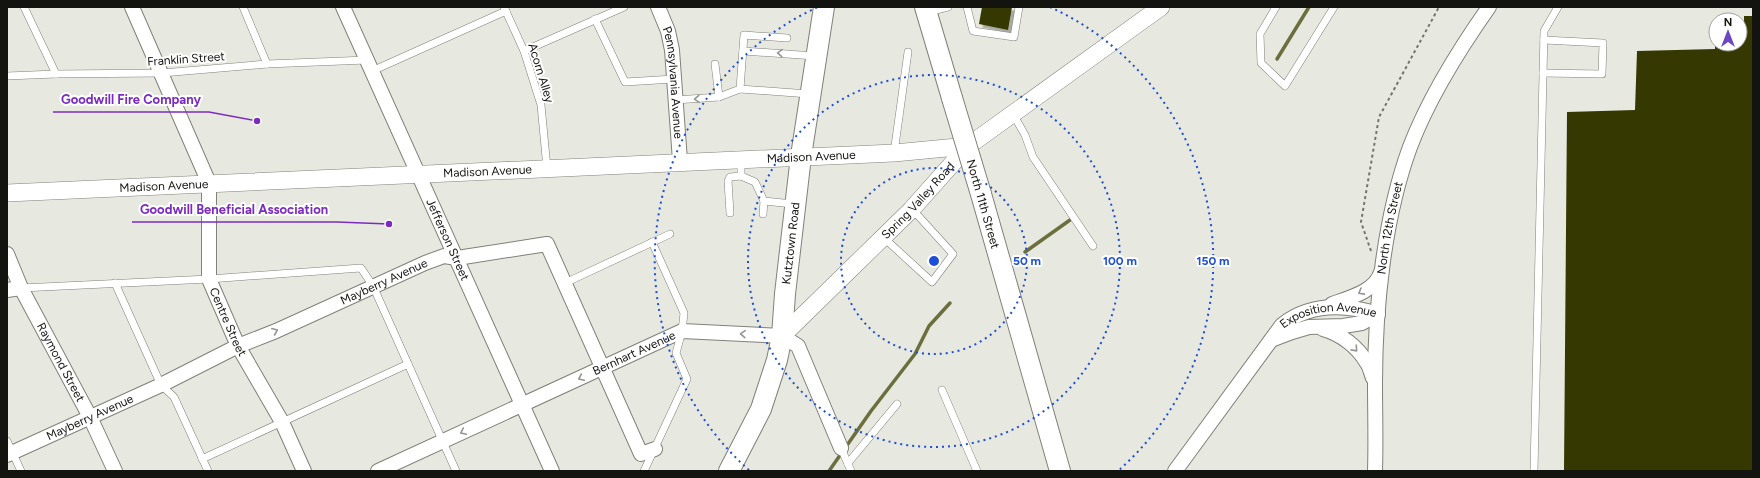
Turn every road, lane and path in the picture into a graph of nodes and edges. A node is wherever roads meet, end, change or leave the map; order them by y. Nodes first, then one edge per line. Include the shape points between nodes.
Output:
1 (24, 7) edge
2 (132, 7) edge
3 (242, 7) edge
4 (343, 7) edge
5 (624, 7) edge
6 (658, 7) edge
7 (824, 7) edge
8 (948, 7) edge
9 (967, 7) edge
10 (1019, 7) edge
11 (1161, 7) edge
12 (1276, 7) edge
13 (1334, 7) edge
14 (1439, 7) edge
15 (1488, 7) edge
16 (1558, 7) edge
17 (505, 9) edge
18 (926, 10) edge
19 (595, 20) junction
20 (787, 38) dead end
21 (1544, 40) junction
22 (524, 51) junction
23 (743, 51) junction
24 (908, 52) dead end
25 (817, 56) junction
26 (267, 64) junction
27 (715, 64) dead end
28 (369, 65) junction
29 (162, 73) junction
30 (1543, 73) junction
31 (56, 74) junction
32 (7, 76) edge
33 (674, 79) junction
34 (740, 88) junction
35 (811, 94) junction
36 (719, 97) junction
37 (675, 100) junction
38 (1013, 114) junction
39 (968, 146) junction
40 (894, 153) junction
41 (801, 156) junction
42 (741, 159) junction
43 (680, 161) junction
44 (546, 168) junction
45 (419, 173) junction
46 (741, 176) junction
47 (209, 183) junction
48 (7, 193) edge
49 (764, 200) junction
50 (795, 204) junction
51 (912, 209) junction
52 (730, 213) dead end
53 (763, 214) dead end
54 (670, 234) dead end
55 (883, 237) junction
56 (652, 242) junction
57 (1093, 246) dead end
58 (7, 254) edge
59 (457, 258) junction
60 (1382, 270) junction
61 (209, 279) junction
62 (115, 283) junction
63 (565, 283) junction
64 (373, 286) junction
65 (21, 288) junction
66 (7, 290) edge
67 (1326, 307) junction
68 (1378, 314) junction
69 (1309, 327) junction
70 (682, 331) junction
71 (782, 336) junction
72 (1268, 341) junction
73 (238, 346) junction
74 (408, 364) junction
75 (603, 368) junction
76 (1375, 382) junction
77 (161, 385) junction
78 (942, 390) dead end
79 (897, 404) dead end
80 (522, 405) junction
81 (90, 417) junction
82 (282, 422) junction
83 (442, 442) junction
84 (841, 448) joint
85 (9, 449) edge
86 (655, 449) junction
87 (202, 459) junction
88 (848, 463) junction
89 (21, 471) edge
90 (115, 471) edge
91 (208, 471) edge
92 (304, 471) edge
93 (378, 471) edge
94 (456, 471) edge
95 (552, 471) edge
96 (644, 471) edge
97 (729, 471) edge
98 (851, 471) edge
99 (977, 471) edge
100 (1060, 471) edge
101 (1176, 471) edge
102 (1375, 471) edge
103 (1534, 471) edge

1 - 31 lane
2 - 29 street, Centre Street
3 - 26 lane
4 - 28 street, Jefferson Street
5 - 19 lane
6 - 33 street, Pennsylvania Avenue via 668,31
7 - 25 main road, Kutztown Road
8 - 18 lane
9 - 10 lane via 973,32 1014,38
11 - 38 street, Spring Valley Road
12 - 13 lane via 1260,34 1261,63 1285,86
14 - 60 path via 1379,117 1361,222
15 - 60 street, North 12th Street via 1438,88 1411,146 1394,202
16 - 21 lane via 1544,32
17 - 22 lane, Acorn Alley
17 - 28 lane, Acorn Alley
18 - 100 main road, North 11th Street, bridge
19 - 22 lane
19 - 33 lane via 625,82
20 - 23 lane via 744,35
21 - 30 lane
21 - 30 lane via 1603,43 1602,74
22 - 44 lane, Acorn Alley via 541,106
25 -> 23 lane
23 - 34 lane
24 - 40 lane
25 - 35 main road, Kutztown Road
26 - 28 lane, Franklin Street
26 - 29 lane, Franklin Street
27 - 36 lane
28 - 45 street, Jefferson Street
29 - 31 lane, Franklin Street
29 - 47 street, Centre Street
30 - 103 lane
31 - 32 lane, Franklin Street
33 - 37 street, Pennsylvania Avenue
34 - 35 lane
34 - 36 lane
35 - 41 main road, Kutztown Road
36 -> 37 lane
37 - 43 street, Pennsylvania Avenue
38 - 39 street, Spring Valley Road
38 - 57 lane via 1025,135 1033,157
39 - 40 street, Madison Avenue
39 - 51 street, Spring Valley Road
40 - 41 street, Madison Avenue
41 - 42 street, Madison Avenue
41 - 50 main road, Kutztown Road
42 - 43 street, Madison Avenue
42 - 46 lane
43 - 44 street, Madison Avenue
44 - 45 street, Madison Avenue
45 - 47 street, Madison Avenue
45 - 59 street, Jefferson Street
46 - 49 lane via 755,182
46 - 52 lane via 730,177 728,181
47 - 48 street, Madison Avenue
47 - 61 street, Centre Street
49 - 50 lane
49 - 53 lane
50 - 71 main road, Kutztown Road
51 - 55 street, Spring Valley Road
51 - 55 lane via 953,254 932,282
54 - 56 lane
55 - 71 street, Spring Valley Road
56 - 63 lane
56 - 70 lane via 684,313
58 - 65 street, Raymond Street
59 - 63 street, Mayberry Avenue via 548,244
59 - 64 street, Mayberry Avenue via 438,258
59 - 80 street, Jefferson Street
60 -> 67 street via 1374,284 1357,295
60 - 68 street, North 12th Street
61 - 62 lane
61 - 64 lane via 362,268
61 - 73 street, Centre Street
62 - 65 lane
62 - 77 lane
63 - 75 street, Mayberry Avenue
73 -> 64 street, Mayberry Avenue
64 - 74 lane
65 - 66 street
65 - 81 street, Raymond Street
67 - 68 street, Exposition Avenue via 1361,309
67 - 72 street, Exposition Avenue via 1288,320
68 - 69 street, Exposition Avenue via 1362,323
68 - 76 street, North 12th Street
69 - 72 street, Exposition Avenue
69 -> 76 street via 1332,332 1351,344 1368,364
71 -> 70 street, Bernhart Avenue
70 - 75 street, Bernhart Avenue
70 - 86 lane via 676,353 688,379
71 - 84 street via 798,346
71 - 97 main road, Kutztown Road via 777,360 760,409
72 - 101 street, Exposition Avenue
73 - 77 street, Mayberry Avenue
73 - 82 street, Centre Street
74 - 82 lane
74 - 83 lane
75 -> 80 street, Bernhart Avenue
75 - 86 street, Mayberry Avenue via 641,454
76 - 102 street, North 12th Street
77 - 81 street, Mayberry Avenue
77 - 87 lane via 174,397
78 - 99 lane
79 - 88 lane
80 -> 83 street, Bernhart Avenue
80 - 95 street, Jefferson Street
81 - 85 street, Mayberry Avenue
81 - 90 street, Raymond Street
82 - 87 lane
82 - 92 street, Centre Street
83 - 93 street, Bernhart Avenue
83 - 94 lane
84 - 88 lane
85 - 89 lane
86 - 96 lane
87 - 91 lane
88 - 98 lane

